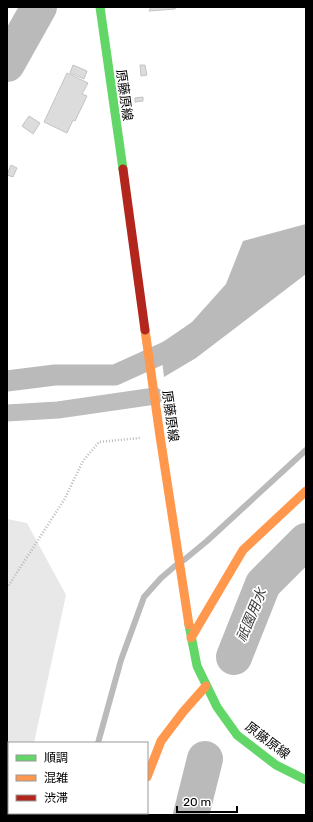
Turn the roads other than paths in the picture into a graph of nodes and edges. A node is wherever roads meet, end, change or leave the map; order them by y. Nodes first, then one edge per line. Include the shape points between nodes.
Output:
1 (100, 7) edge
2 (155, 396) junction
3 (7, 413) edge
4 (306, 491) edge
5 (191, 638) junction
6 (206, 686) junction
7 (148, 774) edge
8 (306, 780) edge

1 - 2 main road, 原藤原線
2 - 3 street via 58,410
2 - 5 main road, 原藤原線
4 - 5 main road via 243,550
5 - 6 main road, 原藤原線 via 197,666
6 - 7 main road via 161,741
6 - 8 main road, 原藤原線 via 237,735 276,765

